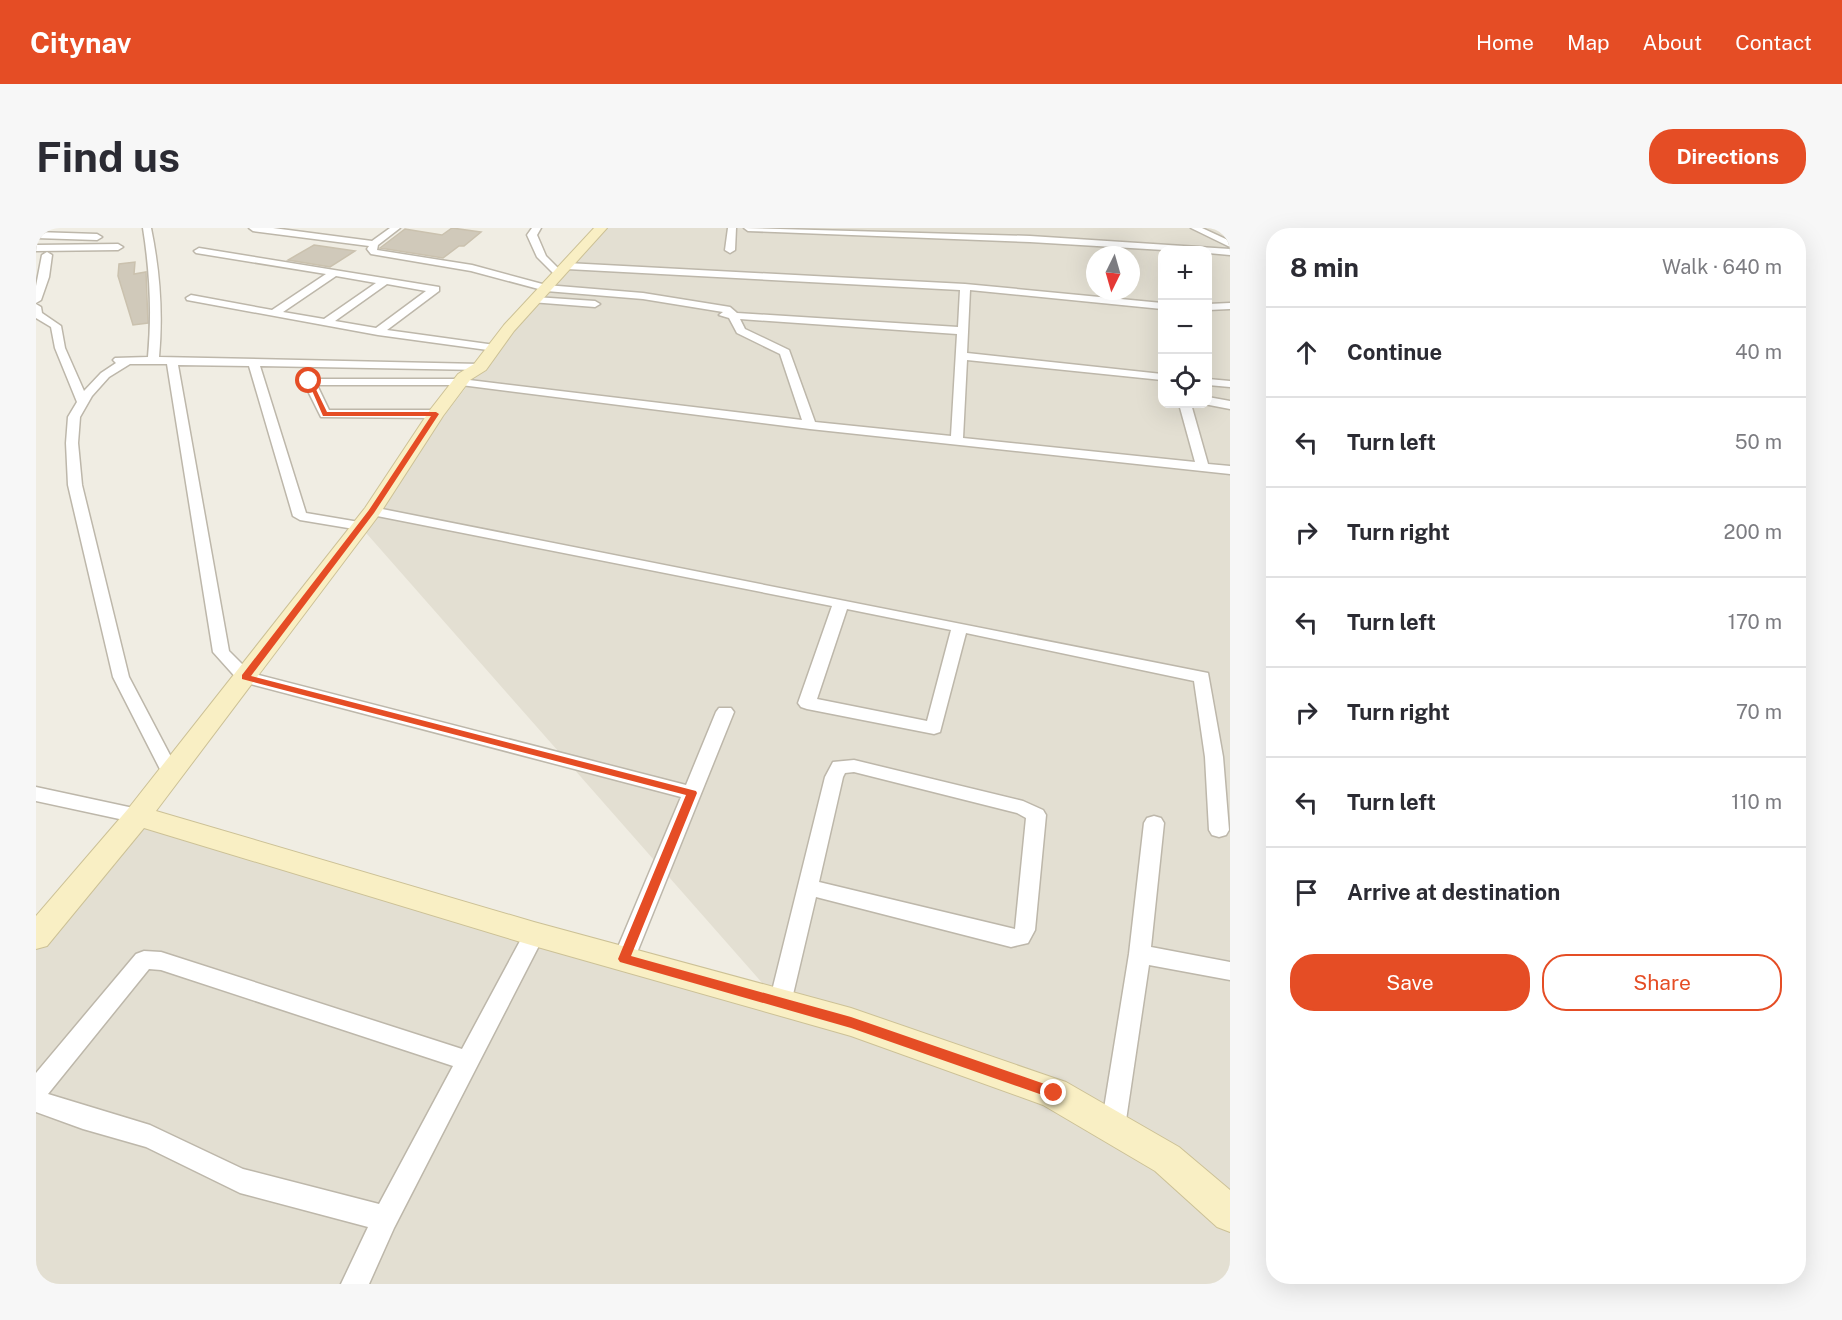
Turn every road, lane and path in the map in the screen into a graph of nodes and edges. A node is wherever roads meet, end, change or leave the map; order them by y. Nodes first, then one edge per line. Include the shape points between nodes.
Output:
1 (147, 228) edge
2 (253, 228) edge
3 (337, 228) edge
4 (396, 228) edge
5 (537, 228) edge
6 (601, 228) edge
7 (732, 228) edge
8 (748, 228) edge
9 (1195, 228) edge
10 (284, 230) edge
11 (36, 235) edge
12 (324, 237) junction
13 (374, 244) junction
14 (1230, 244) edge
15 (115, 246) junction
16 (36, 248) edge
17 (730, 250) dead end
18 (199, 251) dead end
19 (1230, 252) edge
20 (43, 256) edge
21 (334, 273) junction
22 (385, 281) junction
23 (552, 282) junction
24 (965, 287) junction
25 (191, 298) dead end
26 (36, 300) edge
27 (606, 305) dead end
28 (1158, 306) edge
29 (1230, 306) edge
30 (1212, 307) edge
31 (648, 309) dead end
32 (36, 312) edge
33 (274, 313) junction
34 (733, 315) junction
35 (327, 322) junction
36 (962, 331) junction
37 (378, 332) junction
38 (495, 348) junction
39 (960, 356) junction
40 (107, 360) dead end
41 (128, 360) junction
42 (153, 360) junction
43 (172, 361) junction
44 (253, 362) junction
45 (480, 367) junction
46 (1158, 377) edge
47 (461, 382) junction
48 (1212, 382) edge
49 (1230, 384) edge
50 (1212, 402) edge
51 (83, 403) junction
52 (1230, 405) edge
53 (1186, 408) edge
54 (436, 414) junction
55 (810, 425) junction
56 (957, 441) junction
57 (1203, 468) junction
58 (1230, 470) edge
59 (366, 519) junction
60 (841, 604) junction
61 (960, 627) junction
62 (245, 677) junction
63 (725, 712) dead end
64 (171, 774) junction
65 (692, 793) junction
66 (36, 794) edge
67 (138, 816) junction
68 (1154, 822) dead end
69 (1219, 830) dead end
70 (808, 887) junction
71 (534, 934) junction
72 (36, 937) edge
73 (1140, 954) junction
74 (624, 959) junction
75 (1230, 971) edge
76 (780, 1003) junction
77 (468, 1061) junction
78 (36, 1091) edge
79 (36, 1101) edge
80 (1113, 1127) junction
81 (1230, 1214) edge
82 (385, 1219) junction
83 (355, 1284) edge

1 - 42 street via 155,272 157,317
2 - 10 street
3 - 12 street
4 - 13 street
5 - 23 street via 532,235
6 - 23 street
7 - 17 street
8 - 19 street via 1030,239
9 - 14 street
10 - 12 street
11 - 15 street
12 - 13 street
13 - 23 street via 374,252
15 - 16 street
15 - 20 street
18 - 21 street
20 - 26 street via 44,277
21 - 22 street
21 - 33 street
22 - 35 street
22 - 37 street via 435,289
23 - 24 street
23 - 27 street
23 - 34 street via 730,310
23 - 38 street
24 - 28 street
24 - 36 street
25 - 33 street
29 - 30 street
31 - 34 street
32 - 51 street via 56,326 60,348
33 - 35 street
34 - 36 street
34 - 55 street via 741,331 784,352
35 - 37 street
36 - 39 street
37 - 38 street
38 - 45 street
39 - 46 street
39 - 56 street
40 - 41 street
41 - 42 street
41 - 51 street via 105,375
42 - 43 street
43 - 44 street
43 - 62 street via 221,652
44 - 45 street
44 - 59 street via 300,516
45 - 47 street
47 - 54 street
47 - 54 street via 309,381 325,414
47 - 55 street
48 - 49 street
50 - 52 street
51 - 64 street via 74,417 72,443 75,485 89,551 121,677
53 - 57 street
54 - 59 street
55 - 56 street
56 - 57 street
57 - 58 street
59 - 60 street
59 - 62 street
60 - 61 street
60 - 61 street via 807,703 934,728
61 - 69 street via 1202,677
62 - 64 street
62 - 65 street
63 - 65 street
64 - 67 street
65 - 74 street
66 - 67 street
67 - 71 street
67 - 72 street
68 - 73 street
70 - 70 street via 839,767 854,766 970,794 1036,815 1022,937 1011,938
70 - 76 street
71 - 74 street
71 - 77 street
73 - 75 street
73 - 80 street
74 - 76 street
76 - 80 street via 851,1023 1054,1093
77 - 78 street via 161,961 144,960
77 - 82 street
79 - 82 street via 150,1137 240,1181
80 - 81 street via 1167,1159
82 - 83 street

